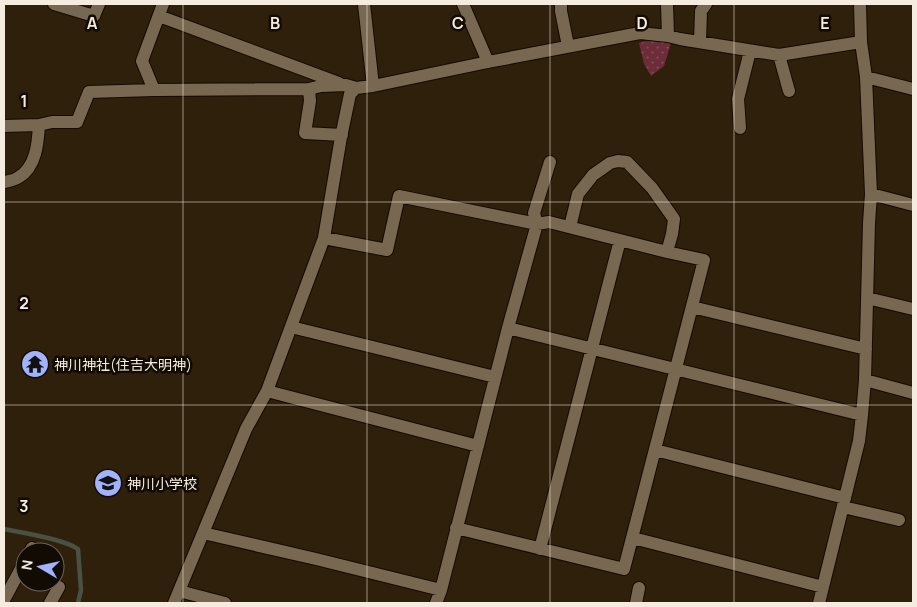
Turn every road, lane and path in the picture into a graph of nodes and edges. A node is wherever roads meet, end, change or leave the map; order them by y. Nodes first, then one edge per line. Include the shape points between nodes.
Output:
1 (54, 4) edge
2 (99, 4) edge
3 (364, 4) edge
4 (463, 4) edge
5 (561, 4) edge
6 (667, 4) edge
7 (706, 4) edge
8 (860, 4) edge
9 (161, 10) edge
10 (668, 36) junction
11 (700, 42) junction
12 (861, 42) junction
13 (568, 46) junction
14 (750, 50) junction
15 (779, 56) junction
16 (488, 62) junction
17 (866, 77) junction
18 (351, 86) junction
19 (373, 86) junction
20 (913, 89) edge
21 (154, 90) junction
22 (309, 90) junction
23 (789, 91) dead end
24 (39, 125) junction
25 (4, 126) edge
26 (740, 128) dead end
27 (342, 135) junction
28 (550, 162) dead end
29 (4, 182) edge
30 (871, 194) junction
31 (913, 205) edge
32 (537, 224) junction
33 (570, 227) junction
34 (324, 238) junction
35 (620, 240) junction
36 (668, 252) junction
37 (867, 298) junction
38 (692, 307) junction
39 (913, 309) edge
40 (291, 327) junction
41 (508, 328) junction
42 (592, 349) junction
43 (866, 349) junction
44 (676, 369) junction
45 (495, 377) junction
46 (865, 380) junction
47 (267, 391) junction
48 (913, 392) edge
49 (862, 415) junction
50 (478, 446) junction
51 (655, 450) junction
52 (844, 502) junction
53 (899, 520) dead end
54 (456, 528) junction
55 (203, 533) junction
56 (633, 538) junction
57 (540, 549) junction
58 (15, 580) edge
59 (823, 587) junction
60 (639, 588) dead end
61 (440, 590) junction
62 (56, 592) edge
63 (176, 597) edge
64 (4, 600) edge
65 (50, 603) edge
66 (225, 603) edge
67 (436, 603) edge
68 (636, 603) edge
69 (819, 603) edge

1 - 2 street via 94,16
3 - 19 street
4 - 16 street
5 - 13 street
6 - 10 street
7 - 11 street via 700,11
8 - 12 street
9 - 18 street
9 - 21 street via 142,61
10 - 11 street
10 - 13 street via 640,33
11 - 14 street
12 - 15 street
12 - 17 street
13 - 16 street
14 - 15 street
14 - 26 street via 738,99
15 - 23 street
16 - 19 street
17 - 20 street
17 - 30 street
18 - 19 street
18 - 22 street via 321,86
18 - 27 street
21 - 22 street
21 - 24 street via 89,92 77,122
22 - 27 street via 305,133
24 - 25 street
24 - 29 street via 38,143 27,170 19,178
27 - 34 street
28 - 32 street via 534,213
30 - 31 street
30 - 37 street
32 - 33 street via 548,222
32 - 34 street via 398,196 387,250
32 - 41 street
33 - 35 street
33 - 36 street via 578,194 594,175 610,162 627,162 674,218
34 - 40 street
35 - 36 street
35 - 42 street
36 - 38 street via 704,260
37 - 39 street
37 - 43 street
38 - 43 street
38 - 44 street
40 - 45 street
40 - 47 street
41 - 42 street
41 - 45 street
42 - 44 street
42 - 57 street
43 - 46 street
44 - 49 street
44 - 51 street
45 - 50 street
46 - 48 street
46 - 49 street
47 - 50 street
47 - 55 street via 246,429
49 - 52 street
50 - 54 street
51 - 52 street
51 - 56 street
52 - 53 street
52 - 59 street
54 - 57 street
54 - 61 street
55 - 61 street
55 - 63 street
56 - 57 street via 624,569
56 - 59 street
58 - 64 street
59 - 69 street
60 - 68 street
61 - 67 street
62 - 65 street
63 - 66 street

